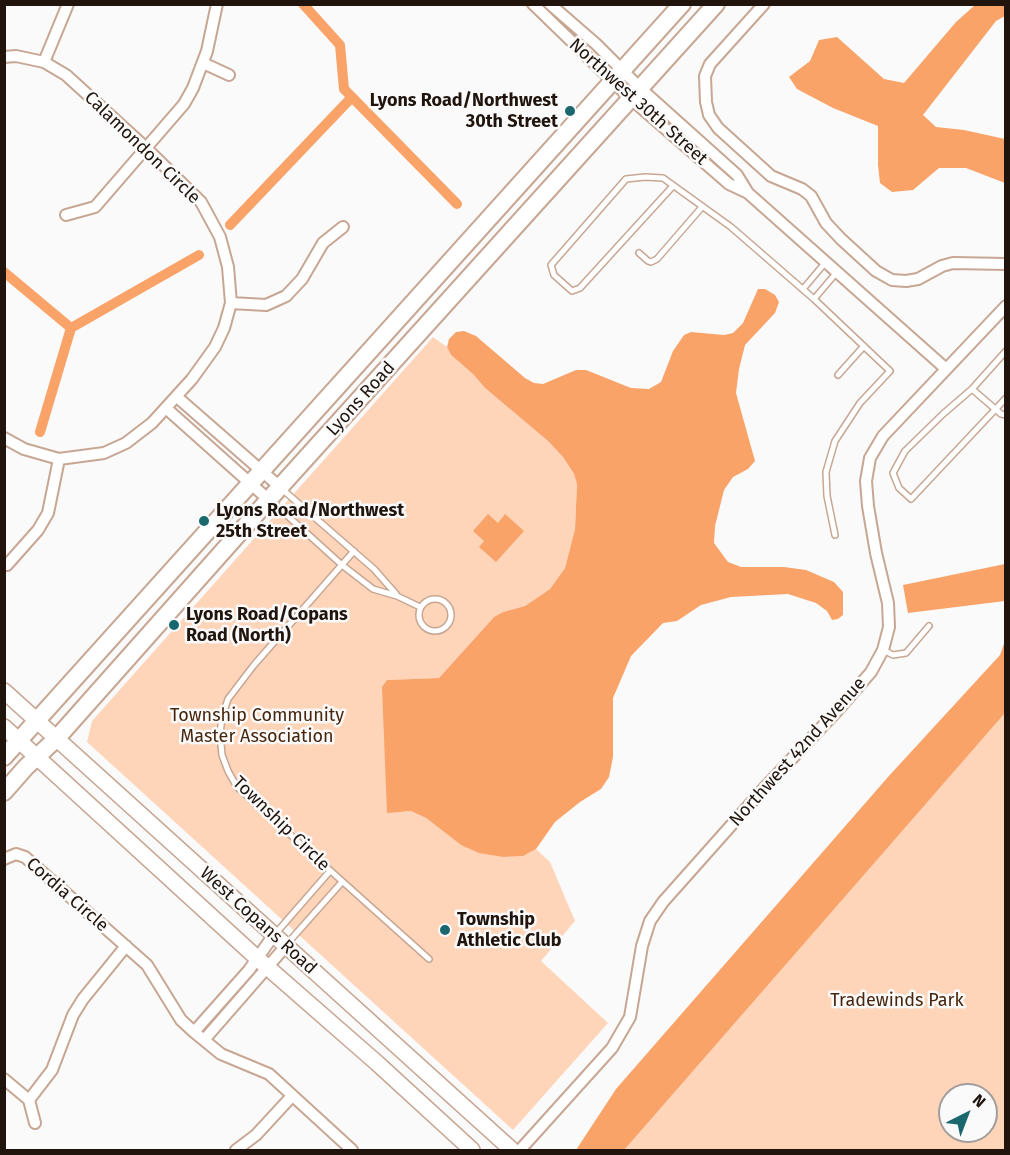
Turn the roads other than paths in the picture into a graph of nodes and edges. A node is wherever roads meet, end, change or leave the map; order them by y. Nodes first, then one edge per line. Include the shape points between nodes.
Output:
1 (68, 4) edge
2 (217, 4) edge
3 (534, 4) edge
4 (550, 4) edge
5 (682, 4) edge
6 (716, 4) edge
7 (764, 4) edge
8 (4, 57) edge
9 (44, 62) junction
10 (203, 63) junction
11 (229, 75) dead end
12 (618, 76) junction
13 (636, 93) junction
14 (146, 148) junction
15 (673, 186) junction
16 (702, 207) junction
17 (66, 215) dead end
18 (343, 227) dead end
19 (639, 253) dead end
20 (826, 263) junction
21 (1005, 264) edge
22 (837, 272) junction
23 (803, 289) junction
24 (814, 299) junction
25 (231, 303) junction
26 (1005, 306) edge
27 (864, 346) junction
28 (1005, 351) edge
29 (945, 368) junction
30 (838, 375) dead end
31 (972, 389) junction
32 (177, 397) junction
33 (1005, 398) edge
34 (996, 409) junction
35 (167, 410) junction
36 (1005, 415) edge
37 (4, 438) edge
38 (59, 459) junction
39 (256, 477) junction
40 (275, 493) junction
41 (835, 535) dead end
42 (354, 551) junction
43 (7, 565) dead end
44 (342, 565) junction
45 (397, 596) junction
46 (420, 608) junction
47 (929, 626) dead end
48 (884, 650) junction
49 (4, 691) edge
50 (37, 720) junction
51 (4, 727) edge
52 (57, 738) junction
53 (19, 740) junction
54 (37, 756) junction
55 (4, 757) edge
56 (4, 792) edge
57 (4, 859) edge
58 (330, 871) junction
59 (342, 882) junction
60 (279, 941) junction
61 (126, 946) junction
62 (429, 959) dead end
63 (263, 963) junction
64 (194, 1032) junction
65 (204, 1040) junction
66 (4, 1079) edge
67 (292, 1096) junction
68 (29, 1100) junction
69 (35, 1123) dead end
70 (236, 1150) edge
71 (352, 1150) edge
72 (472, 1150) edge
73 (512, 1150) edge
74 (520, 1150) edge

1 - 9 street
2 - 10 street
3 - 12 street, Northwest 30th Street
4 - 12 street, Northwest 30th Street
5 - 12 main road, Lyons Road
6 - 13 main road, Lyons Road
7 - 21 street via 710,64 705,76 709,115 718,128 771,176 811,196 826,223 841,239 876,271 892,280 918,279 953,263
8 - 9 street, Calamondon Circle
9 - 14 street, Calamondon Circle via 66,75
10 - 11 street
10 - 14 street via 184,104
12 - 13 street, Northwest 30th Street
12 - 39 main road, Lyons Road
13 - 20 street, Northwest 30th Street via 729,184 748,193
13 - 40 main road, Lyons Road
14 - 17 street via 95,207
14 - 25 street, Calamondon Circle via 201,202 220,237
15 - 15 lane via 663,178 626,179 551,265 554,275 572,291 580,288
15 - 16 lane
16 - 19 lane via 657,259 651,262
16 - 23 lane
18 - 25 street via 323,243 302,279 286,296 266,305
20 - 22 street, Northwest 30th Street
20 - 23 lane
22 - 24 lane
22 - 29 street, Northwest 30th Street
23 - 24 lane
24 - 27 lane
25 - 32 street, Calamondon Circle via 216,347
26 - 29 street, Northwest 42nd Avenue
27 - 30 lane
27 - 41 lane via 890,370 860,403 835,441 826,472
28 - 31 lane
29 - 48 street, Northwest 42nd Avenue via 883,436 870,458 866,481 868,506 888,603 889,627
31 - 34 lane
31 - 34 lane via 905,451 893,473 899,488 911,499
32 - 35 street, Calamondon Circle
32 - 39 street
33 - 34 lane
34 - 36 lane
35 - 38 street, Calamondon Circle via 126,443 104,453
35 - 39 street
37 - 38 street, Calamondon Circle via 24,449
38 - 43 street via 48,513
39 - 40 street
39 - 40 street
39 - 50 main road, Lyons Road
40 - 42 lane
40 - 44 lane
40 - 52 main road, Lyons Road
42 - 44 lane, Township Circle
42 - 45 lane
44 - 45 lane via 373,589
44 - 58 lane, Township Circle via 228,699 220,734 222,755 237,787
45 - 46 lane
46 - 46 lane via 419,620 428,630 441,630 450,622 451,609 442,600 429,599
47 - 48 lane via 906,653 893,655
48 - 74 street, Northwest 42nd Avenue via 871,672 837,711 663,902 650,921 642,946 630,1017 612,1048
49 - 50 main road, West Copans Road
50 - 52 main road, West Copans Road
50 - 53 main road, Lyons Road
51 - 53 main road, West Copans Road
52 - 54 main road, Lyons Road
52 - 60 main road, West Copans Road
53 - 54 main road, West Copans Road
53 - 55 main road, Lyons Road
54 - 56 main road, Lyons Road
54 - 63 main road, West Copans Road
57 - 61 street, Cordia Circle via 16,854 25,857
58 - 59 lane, Township Circle
58 - 60 lane
59 - 60 lane
59 - 62 lane, Township Circle
60 - 63 street
60 - 73 main road, West Copans Road
61 - 64 street, Cordia Circle via 147,965
61 - 68 street via 82,999 52,1070
63 - 64 street
63 - 65 street
63 - 72 main road, West Copans Road
64 - 65 street, Cordia Circle
65 - 67 street, Cordia Circle via 221,1054 269,1074
66 - 68 street
67 - 70 street via 256,1135
67 - 71 street, Cordia Circle
68 - 69 street

